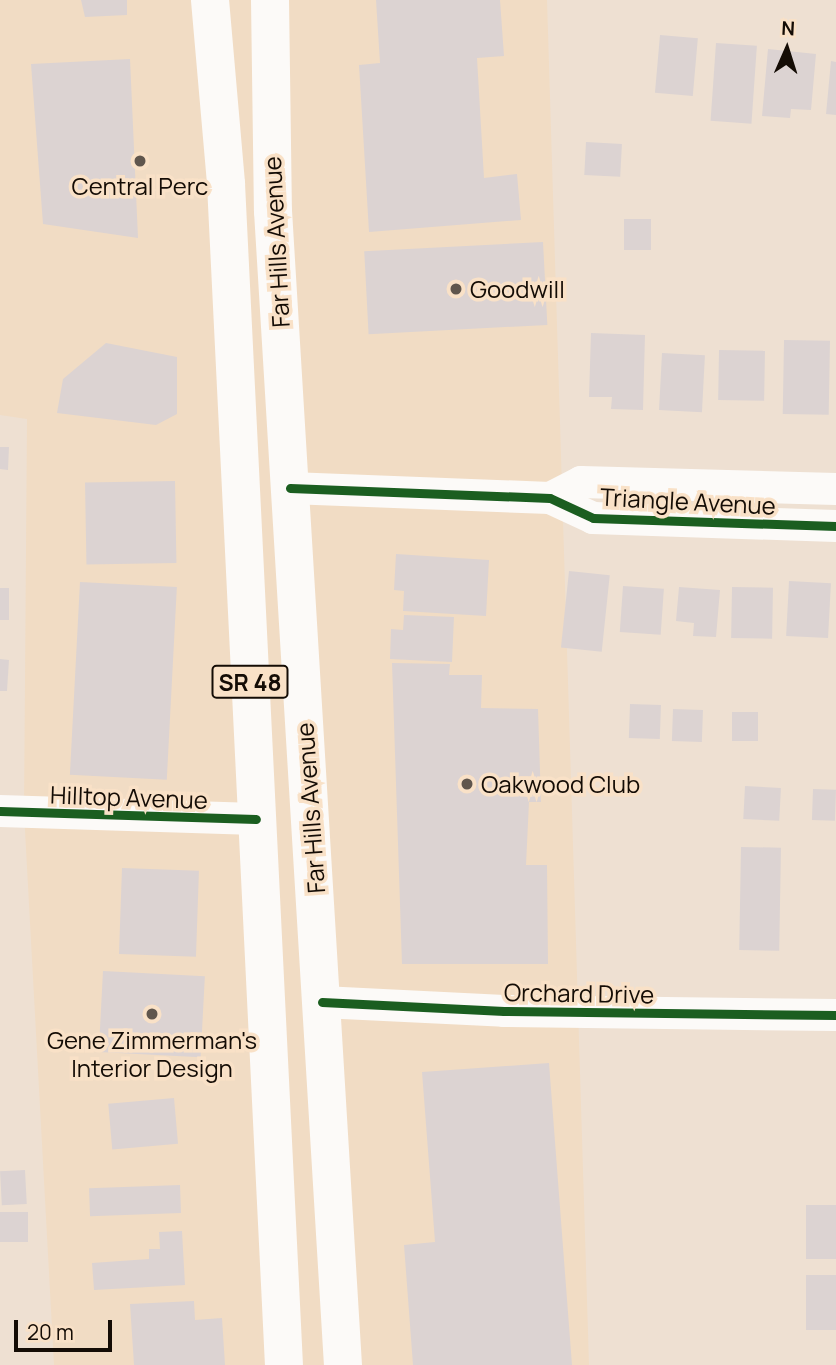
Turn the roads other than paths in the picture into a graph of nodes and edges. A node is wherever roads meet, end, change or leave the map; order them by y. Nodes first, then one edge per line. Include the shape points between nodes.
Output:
1 (210, 0) edge
2 (270, 0) edge
3 (290, 488) junction
4 (836, 489) edge
5 (550, 498) junction
6 (836, 526) edge
7 (0, 811) edge
8 (256, 819) junction
9 (322, 1002) junction
10 (836, 1014) edge
11 (284, 1365) edge
12 (343, 1365) edge

1 - 8 main road, Far Hills Avenue / SR 48 via 226,184
2 - 3 main road, Far Hills Avenue / SR 48 via 273,211
3 - 5 street, Triangle Avenue
3 - 9 main road, Far Hills Avenue / SR 48
4 - 5 street, Triangle Avenue via 580,482
5 - 6 street, Triangle Avenue via 593,518
7 - 8 street, Hilltop Avenue
8 - 11 main road, Far Hills Avenue / SR 48
9 - 10 street, Orchard Drive via 503,1011
9 - 12 main road, Far Hills Avenue / SR 48

